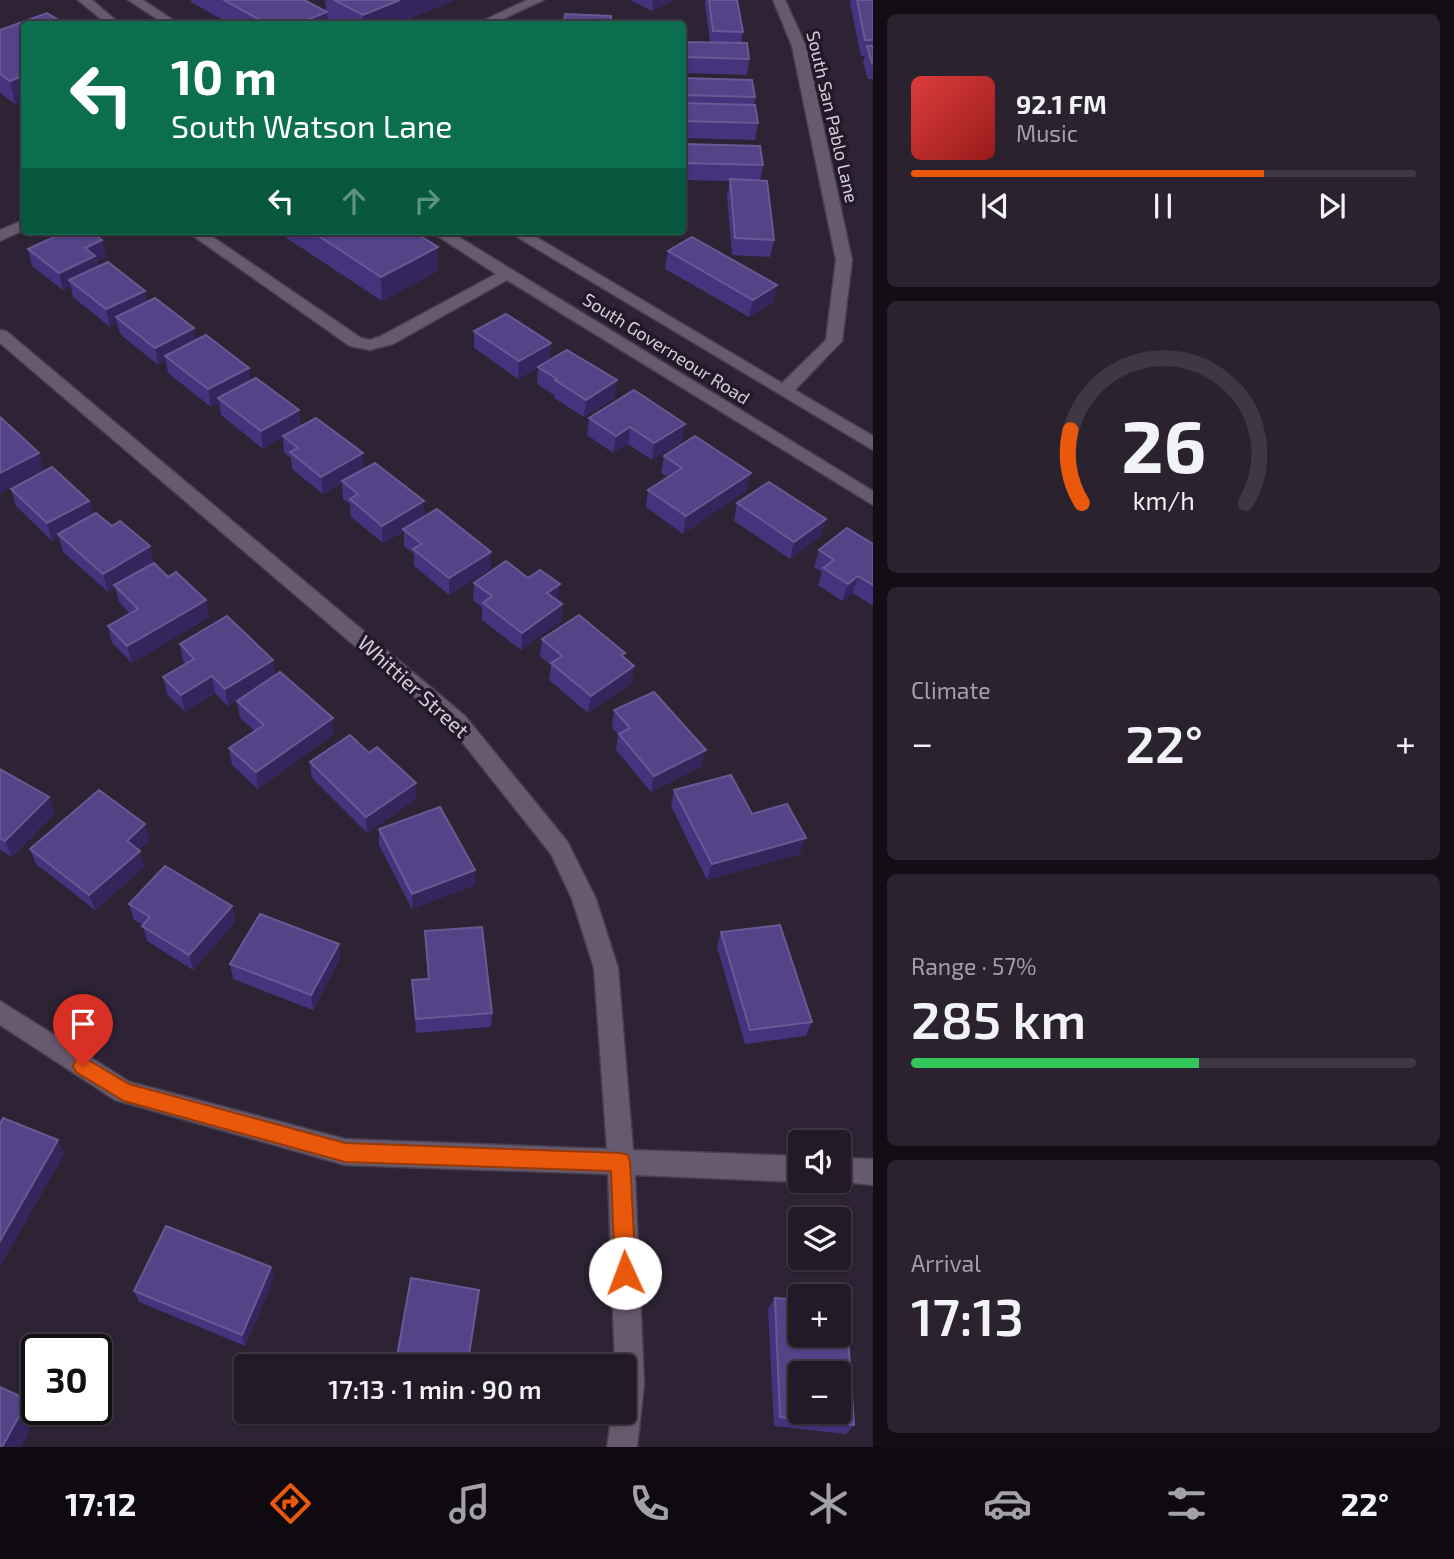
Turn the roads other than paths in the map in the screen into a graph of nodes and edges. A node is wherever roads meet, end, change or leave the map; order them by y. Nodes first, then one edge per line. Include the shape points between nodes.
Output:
1 (84, 0) edge
2 (134, 0) edge
3 (538, 0) edge
4 (779, 0) edge
5 (110, 21) edge
6 (168, 21) edge
7 (489, 21) edge
8 (21, 226) edge
9 (200, 235) edge
10 (444, 235) edge
11 (522, 235) edge
12 (0, 236) edge
13 (507, 274) junction
14 (0, 335) edge
15 (784, 391) junction
16 (873, 444) edge
17 (873, 499) edge
18 (0, 1013) edge
19 (621, 1162) junction
20 (788, 1169) edge
21 (851, 1171) edge
22 (873, 1172) edge
23 (622, 1447) edge

1 - 5 street
2 - 6 street
3 - 7 street
4 - 15 street, South San Pablo Lane via 799,46 844,260 834,341
8 - 12 street
9 - 13 street via 356,342 370,345
10 - 13 street, South Governeour Road
11 - 15 street, South Governeour Road
13 - 17 street, South Governeour Road
14 - 19 street, Whittier Street via 458,722 559,848 584,899 606,968
15 - 16 street, South Governeour Road
18 - 19 street via 124,1092 345,1152
19 - 20 street
19 - 23 street, Whittier Street via 630,1384
21 - 22 street

